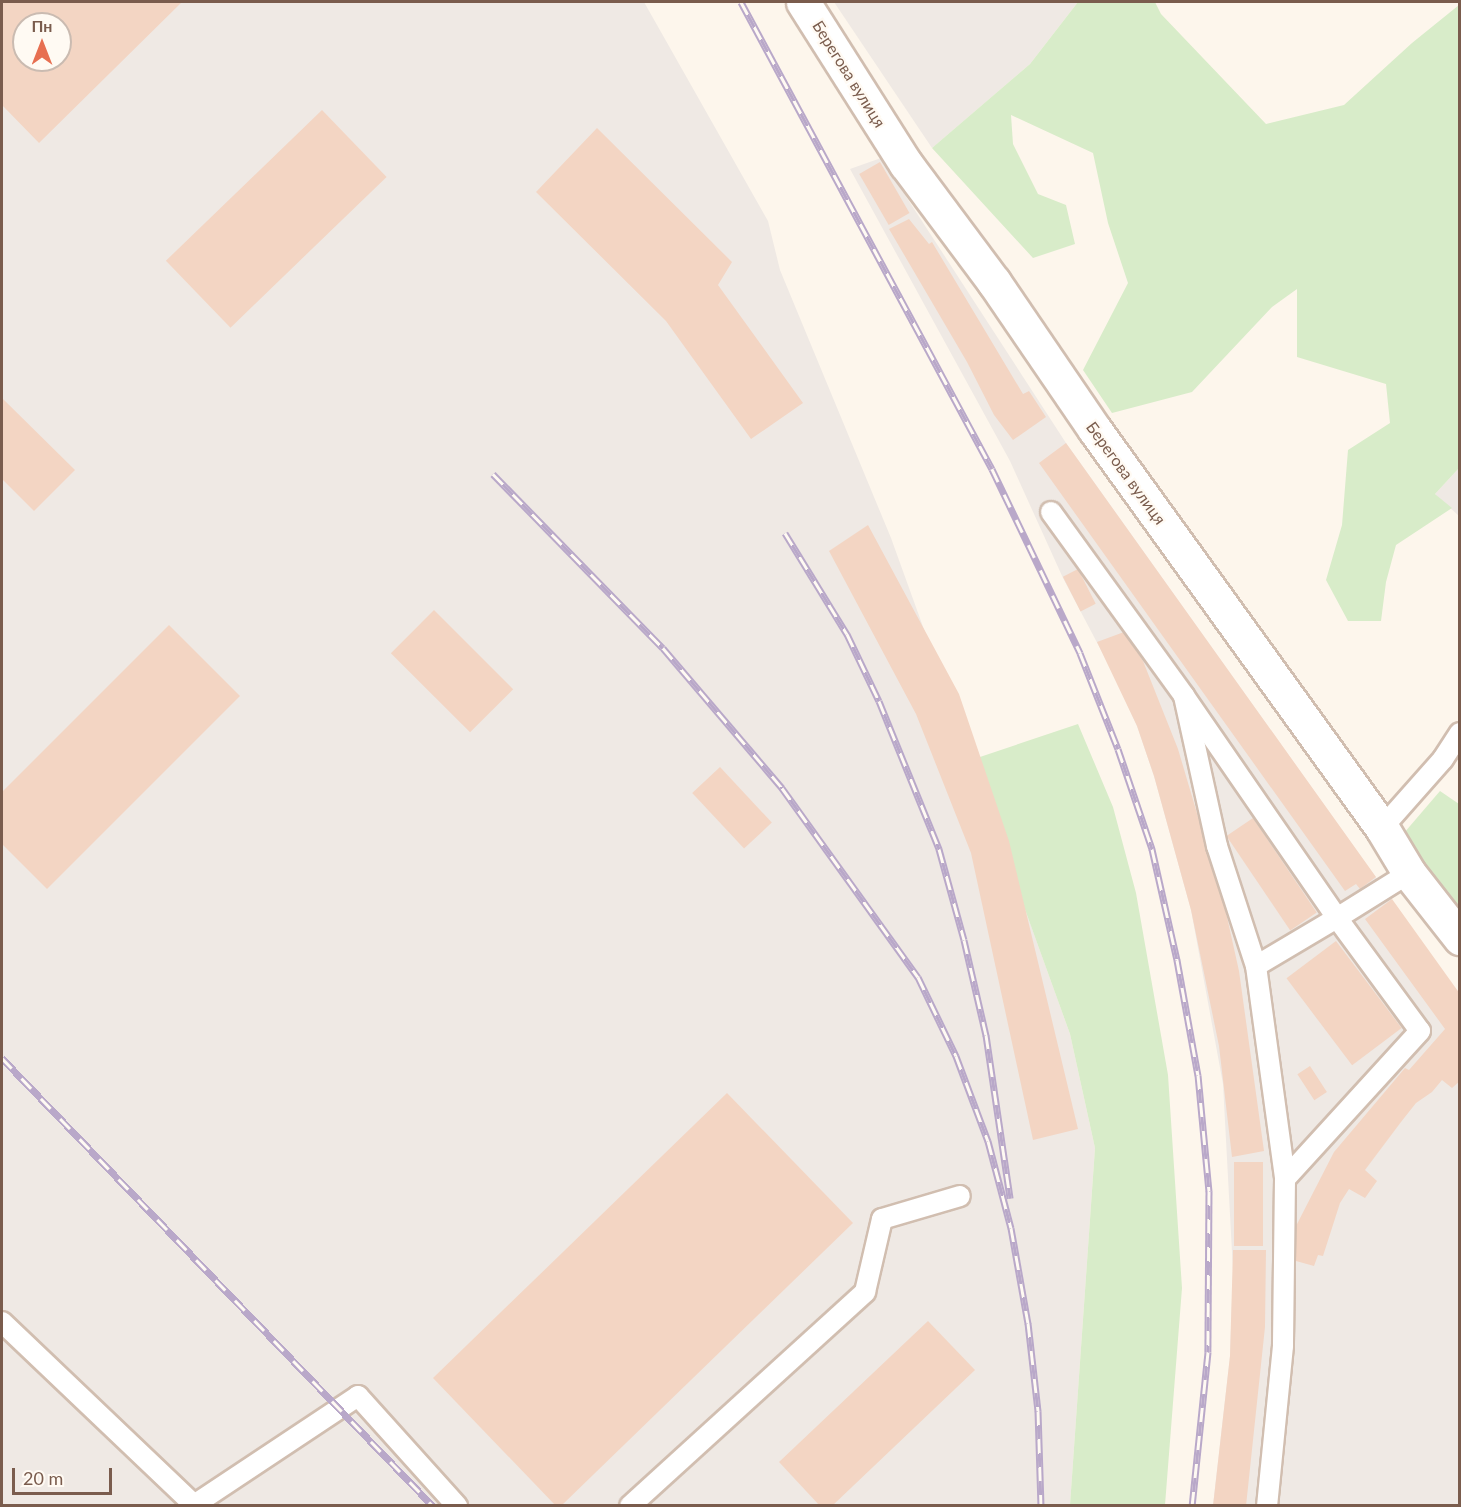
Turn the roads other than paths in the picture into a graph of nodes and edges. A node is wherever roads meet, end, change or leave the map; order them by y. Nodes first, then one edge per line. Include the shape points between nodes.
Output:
1 (803, 2) edge
2 (1051, 512) dead end
3 (1184, 696) junction
4 (1460, 733) edge
5 (1382, 828) junction
6 (1409, 873) junction
7 (1337, 918) junction
8 (1460, 938) edge
9 (1256, 966) junction
10 (1285, 1179) junction
11 (960, 1196) dead end
12 (2, 1322) edge
13 (457, 1506) edge
14 (630, 1506) edge
15 (1267, 1506) edge

1 - 5 street, Берегова вулиця via 906,164
2 - 3 lane
3 - 7 lane
3 - 9 lane via 1217,846
4 - 5 lane via 1443,759
5 - 6 street, Берегова вулиця
6 - 7 lane
6 - 8 street, Берегова вулиця
7 - 9 lane
7 - 10 lane via 1420,1031
9 - 10 lane
10 - 15 lane via 1283,1346
11 - 14 lane via 882,1220 865,1292
12 - 13 lane via 194,1504 358,1396

